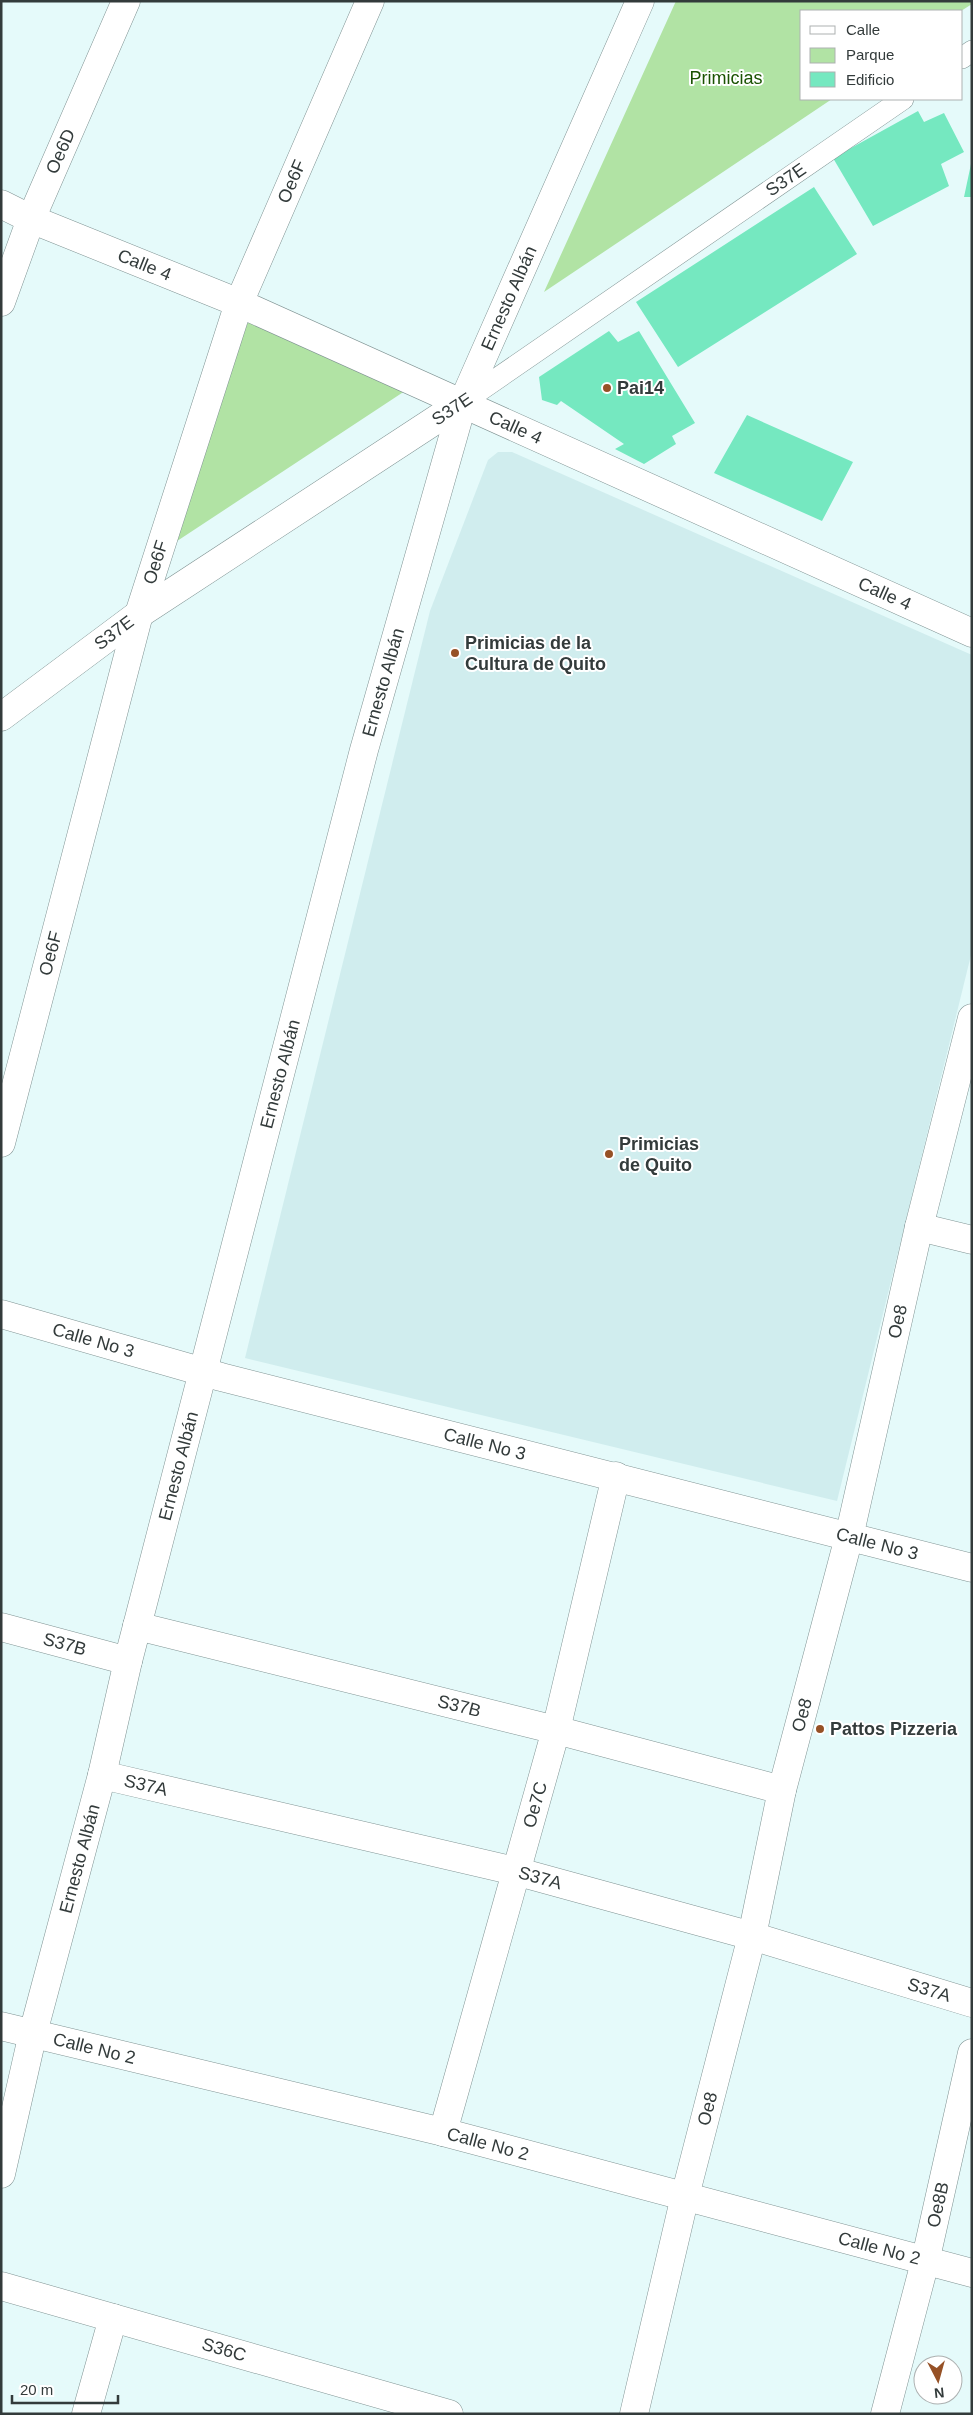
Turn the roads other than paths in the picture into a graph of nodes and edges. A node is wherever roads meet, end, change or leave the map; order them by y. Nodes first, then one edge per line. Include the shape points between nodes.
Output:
1 (126, 1) edge
2 (370, 1) edge
3 (640, 1) edge
4 (902, 100) edge
5 (1, 204) edge
6 (32, 219) junction
7 (1, 302) edge
8 (239, 303) junction
9 (463, 402) junction
10 (139, 614) junction
11 (972, 633) edge
12 (1, 717) edge
13 (972, 1018) edge
14 (1, 1143) edge
15 (919, 1227) junction
16 (972, 1240) edge
17 (1, 1314) edge
18 (203, 1370) junction
19 (616, 1476) junction
20 (849, 1537) junction
21 (972, 1568) edge
22 (137, 1626) junction
23 (1, 1627) edge
24 (128, 1660) junction
25 (556, 1730) junction
26 (102, 1775) junction
27 (782, 1790) junction
28 (515, 1871) junction
29 (752, 1936) junction
30 (972, 2003) edge
31 (1, 2026) edge
32 (33, 2033) junction
33 (972, 2053) edge
34 (443, 2132) junction
35 (1, 2174) edge
36 (685, 2196) junction
37 (925, 2262) junction
38 (972, 2273) edge
39 (1, 2286) edge
40 (113, 2318) junction
41 (86, 2414) edge
42 (449, 2414) edge
43 (634, 2414) edge
44 (885, 2414) edge

1 - 6 street, Oe6D
2 - 8 street, Oe6F
3 - 9 street, Ernesto Albán
4 - 9 lane, S37E
5 - 6 street, Calle 4
6 - 7 street, Oe6D
6 - 8 street, Calle 4
8 - 9 street, Calle 4
8 - 10 street, Oe6F
9 - 10 street, S37E
9 - 11 street, Calle 4
9 - 18 street, Ernesto Albán via 364,750
10 - 12 street, S37E
10 - 14 street, Oe6F
13 - 15 street, Oe8
15 - 16 street
15 - 20 street, Oe8
17 - 18 street, Calle No 3
18 - 19 street, Calle No 3
18 - 22 street, Ernesto Albán
19 - 20 street, Calle No 3
19 - 25 street, Oe7C
20 - 21 street, Calle No 3
20 - 27 street, Oe8
22 - 24 street, Ernesto Albán
22 - 25 street, S37B
23 - 24 street, S37B
24 - 26 street, Ernesto Albán
25 - 27 street, S37B
25 - 28 street, Oe7C
26 - 28 street, S37A
26 - 32 street, Ernesto Albán
27 - 29 street, Oe8
28 - 29 street, S37A
28 - 34 street, Oe7C
29 - 30 street, S37A
29 - 36 street, Oe8
31 - 32 street, Calle No 2
32 - 34 street, Calle No 2
32 - 35 street, Ernesto Albán
33 - 37 street, Oe8B
34 - 36 street, Calle No 2
36 - 37 street, Calle No 2
36 - 43 street, Oe8
37 - 38 street, Calle No 2
37 - 44 street, Oe8B
39 - 40 street, S36C
40 - 41 street
40 - 42 street, S36C

